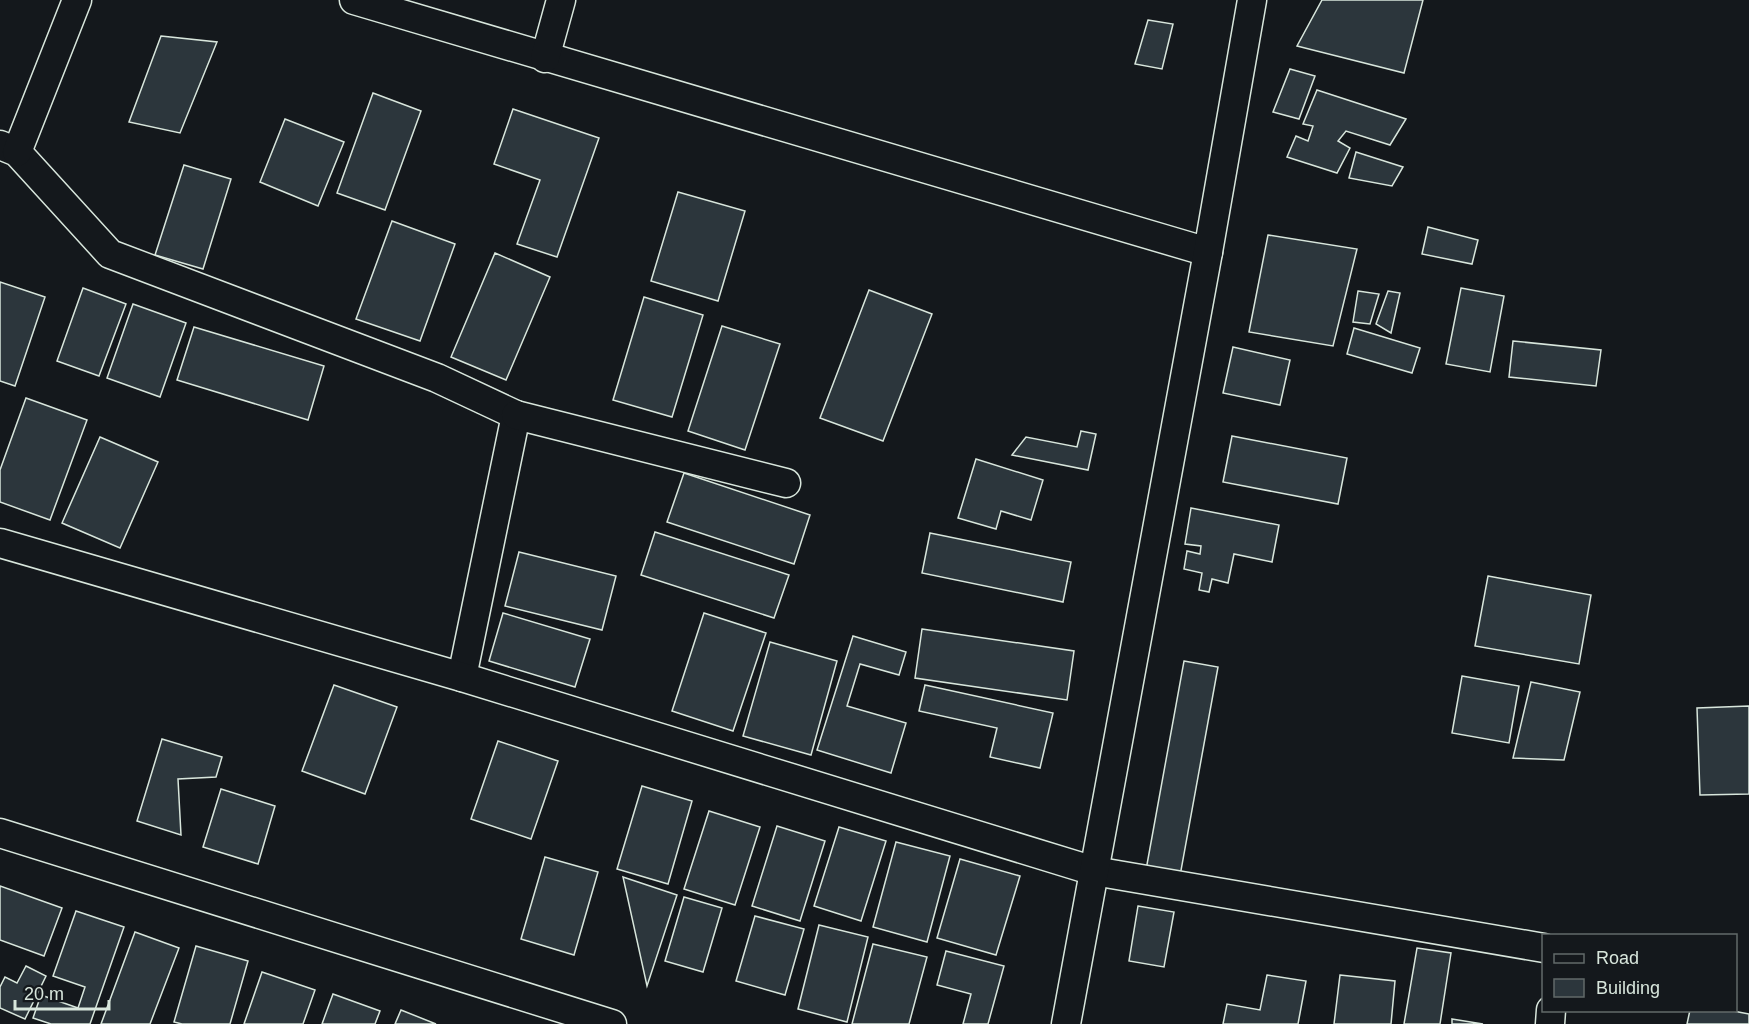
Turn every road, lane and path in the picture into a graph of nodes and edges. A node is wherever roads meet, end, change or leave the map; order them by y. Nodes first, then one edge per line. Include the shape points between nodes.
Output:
1 (77, 0) edge
2 (354, 0) edge
3 (561, 0) edge
4 (1252, 0) edge
5 (545, 58) junction
6 (9, 149) edge
7 (1208, 252) junction
8 (516, 415) junction
9 (786, 483) dead end
10 (0, 543) edge
11 (462, 677) junction
12 (0, 833) edge
13 (1094, 871) junction
14 (1542, 948) edge
15 (579, 1019) edge
16 (612, 1024) edge
17 (1066, 1024) edge

1 - 6 street
2 - 5 street
3 - 5 street
4 - 7 street
5 - 7 street
6 - 8 street via 110,254 437,378
7 - 13 street
8 - 9 street
8 - 11 street
10 - 11 street
11 - 13 street
12 - 15 street
13 - 14 street
13 - 17 street
15 - 16 street

